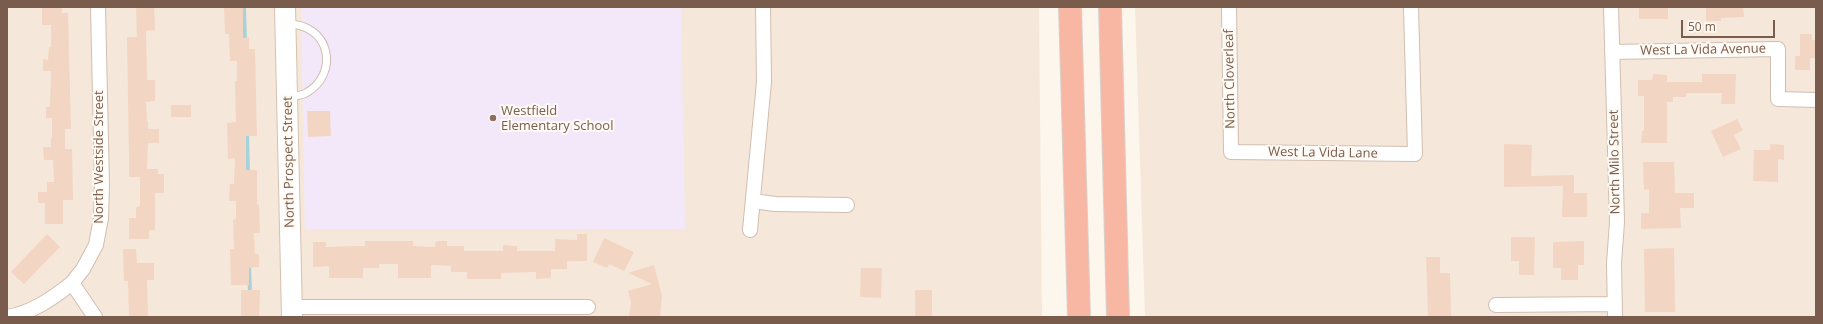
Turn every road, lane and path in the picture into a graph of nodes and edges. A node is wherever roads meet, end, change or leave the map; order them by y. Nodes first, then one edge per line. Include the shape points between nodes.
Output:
1 (98, 7) edge
2 (763, 7) edge
3 (1070, 7) edge
4 (1110, 7) edge
5 (1229, 7) edge
6 (1411, 7) edge
7 (1611, 7) edge
8 (285, 16) edge
9 (1612, 52) junction
10 (287, 97) junction
11 (1816, 100) edge
12 (1231, 152) joint
13 (753, 201) junction
14 (847, 205) dead end
15 (750, 230) dead end
16 (72, 283) junction
17 (1496, 305) dead end
18 (588, 307) dead end
19 (1615, 310) edge
20 (292, 312) edge
21 (7, 317) edge
22 (95, 317) edge
23 (1078, 317) edge
24 (1118, 317) edge

1 - 16 street, North Westside Street via 101,218 96,245
2 - 13 street via 764,82
3 - 23 highway
4 - 24 highway
5 - 12 street, North Cloverleaf
6 - 12 street, West La Vida Lane via 1415,154
7 - 9 street, North Milo Street
8 - 10 street, North Prospect Street
8 - 10 lane via 312,29 318,35 323,44 326,60 321,79 314,87 304,94
9 - 11 street, West La Vida Avenue via 1778,49 1778,99
9 - 19 street, North Milo Street via 1617,222
10 - 20 street, North Prospect Street
13 - 14 street via 775,204
13 - 15 street
16 - 21 street, North Westside Street via 24,313
16 - 22 street
17 - 19 street
18 - 20 street

